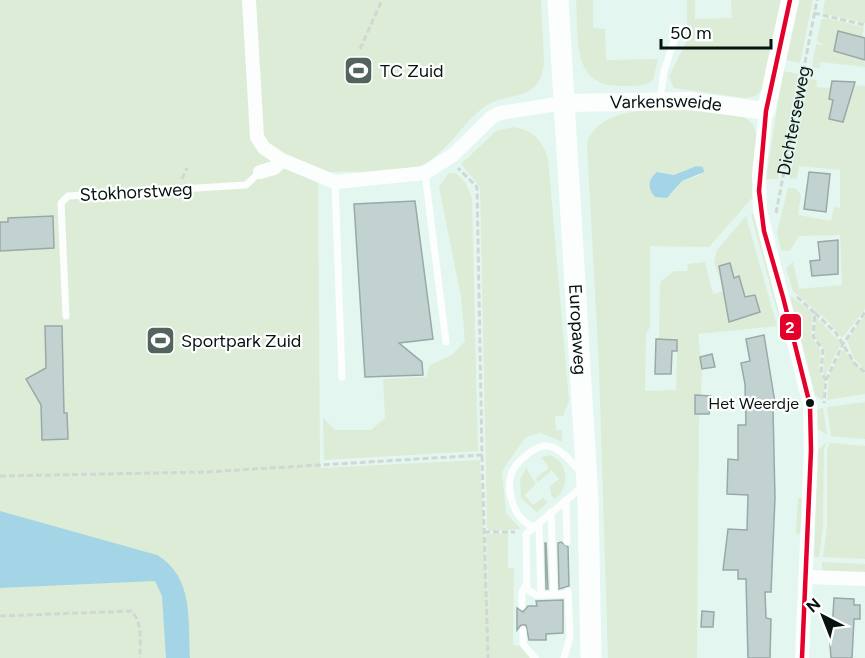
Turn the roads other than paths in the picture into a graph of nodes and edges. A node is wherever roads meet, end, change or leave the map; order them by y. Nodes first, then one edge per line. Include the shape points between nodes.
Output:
1 (249, 0) edge
2 (558, 0) edge
3 (790, 0) edge
4 (674, 41) dead end
5 (660, 100) junction
6 (564, 103) junction
7 (766, 111) junction
8 (282, 160) junction
9 (260, 172) joint
10 (425, 173) junction
11 (335, 182) junction
12 (66, 316) dead end
13 (446, 342) dead end
14 (342, 377) dead end
15 (586, 480) junction
16 (566, 500) junction
17 (551, 512) junction
18 (536, 525) junction
19 (567, 542) dead end
20 (806, 576) junction
21 (865, 579) edge
22 (526, 584) junction
23 (554, 594) junction
24 (541, 595) junction
25 (522, 606) dead end
26 (523, 630) dead end
27 (536, 658) edge
28 (564, 658) edge
29 (591, 658) edge
30 (802, 658) edge

1 - 8 street via 257,137 264,148
2 - 6 main road, Europaweg
3 - 7 street, Dichterseweg
4 - 5 lane
5 - 6 street, Varkensweide
5 - 7 street, Varkensweide
6 - 10 street via 500,113
6 - 15 main road, Europaweg
7 - 20 street, Dichterseweg via 759,174 760,211 810,405
8 - 9 street, Stokhorstweg via 274,168
8 - 11 street
9 - 12 lane, Stokhorstweg via 246,185 68,196 61,203
10 - 11 street
10 - 13 lane
11 - 14 lane
15 - 16 lane
15 - 18 lane via 565,455 549,446 536,448 515,467 510,480 512,505 527,524
15 - 29 main road, Europaweg
16 - 17 lane
16 - 19 lane
17 - 18 lane
17 - 23 lane
18 - 22 lane via 526,534
18 - 24 lane
20 - 21 street
20 - 30 street, Dichterseweg
22 - 24 lane via 531,593
22 - 25 lane
23 - 24 lane
23 - 28 lane via 568,592 570,637
26 - 27 lane via 523,644

